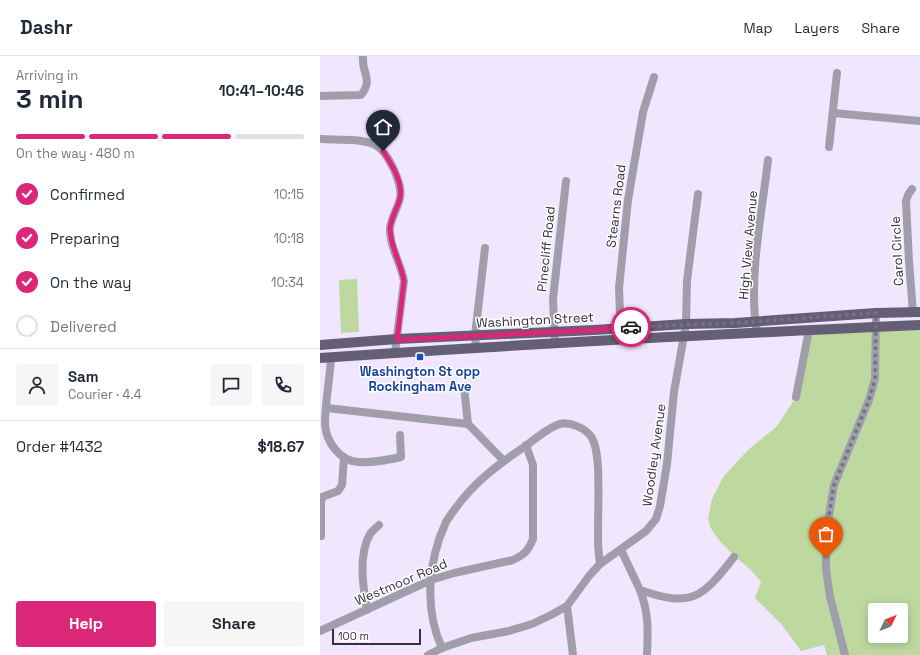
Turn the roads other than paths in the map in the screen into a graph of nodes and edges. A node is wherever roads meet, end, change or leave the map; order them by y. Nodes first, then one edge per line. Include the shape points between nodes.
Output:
1 (363, 56) edge
2 (837, 73) dead end
3 (654, 77) dead end
4 (320, 96) edge
5 (833, 113) junction
6 (920, 121) edge
7 (320, 139) edge
8 (829, 147) dead end
9 (768, 160) dead end
10 (566, 181) dead end
11 (912, 189) dead end
12 (698, 194) dead end
13 (485, 248) dead end
14 (916, 312) edge
15 (876, 313) junction
16 (756, 322) junction
17 (686, 324) junction
18 (920, 324) edge
19 (875, 326) junction
20 (620, 328) junction
21 (809, 330) junction
22 (554, 331) junction
23 (757, 332) junction
24 (475, 336) junction
25 (683, 336) junction
26 (397, 340) junction
27 (621, 340) junction
28 (556, 344) junction
29 (320, 345) edge
30 (476, 348) junction
31 (395, 352) junction
32 (331, 357) junction
33 (320, 358) edge
34 (464, 387) dead end
35 (796, 397) dead end
36 (327, 408) junction
37 (468, 424) junction
38 (400, 435) dead end
39 (526, 445) junction
40 (344, 458) junction
41 (504, 460) junction
42 (379, 525) dead end
43 (321, 536) edge
44 (621, 550) junction
45 (734, 557) dead end
46 (600, 564) junction
47 (431, 580) junction
48 (640, 590) junction
49 (567, 606) junction
50 (367, 610) junction
51 (320, 631) edge
52 (442, 648) junction
53 (428, 655) edge
54 (573, 655) edge
55 (647, 655) edge
56 (845, 655) edge

1 - 4 street via 367,85 361,95
2 - 5 street
3 - 20 street, Stearns Road via 643,112 628,200 619,288
5 - 6 street
5 - 8 street
7 - 26 street via 361,141 375,145 383,151 400,184 400,198 390,227 392,243 404,281
9 - 16 street, High View Avenue via 754,291
10 - 22 street, Pinecliff Road via 553,300
11 - 14 street, Carol Circle via 906,201 909,261
12 - 17 street, Woodley Avenue via 687,281
13 - 24 street
14 - 15 main road, Washington Street
15 - 16 main road, Washington Street
15 - 19 street
16 - 17 main road, Washington Street
16 - 23 street, High View Avenue
17 - 20 main road, Washington Street
17 - 25 street, Woodley Avenue
18 - 19 main road, Washington Street
19 - 21 main road, Washington Street
19 - 56 street via 875,379 834,485 826,533 826,569 830,596
20 - 22 main road, Washington Street
20 - 27 street, Stearns Road
21 - 23 main road, Washington Street
21 - 35 street
22 - 24 main road, Washington Street
22 - 28 street, Pinecliff Road
23 - 25 main road, Washington Street
24 - 26 main road, Washington Street
24 - 30 street
25 - 27 main road, Washington Street
25 - 44 street, Woodley Avenue via 660,506 656,519 646,531
26 - 29 main road, Washington Street
26 - 31 street
27 - 28 main road, Washington Street
28 - 30 main road, Washington Street
30 - 31 main road, Washington Street
31 - 32 main road, Washington Street
32 - 33 main road, Washington Street
32 - 36 street
34 - 37 street
36 - 37 street
36 - 40 street via 325,425 328,438
37 - 41 street
38 - 40 street via 401,457 357,462
39 - 41 street
39 - 46 street via 558,424 573,424 586,431 592,438 597,450
39 - 47 street, Westmoor Road via 533,465 533,539 529,550 512,560
40 - 43 street via 342,485 338,491 322,497
41 - 47 street via 476,484 447,521 437,548
42 - 50 street via 370,534 365,548 362,572
44 - 46 street, Woodley Avenue
44 - 48 street
45 - 48 street via 708,588 694,596 680,600
46 - 49 street, Woodley Avenue
47 - 50 street, Westmoor Road
47 - 52 street via 430,608 435,633
48 - 55 street via 646,606
49 - 52 street, Woodley Avenue via 532,624 471,638
49 - 54 street
50 - 51 street, Westmoor Road
52 - 53 street, Woodley Avenue

